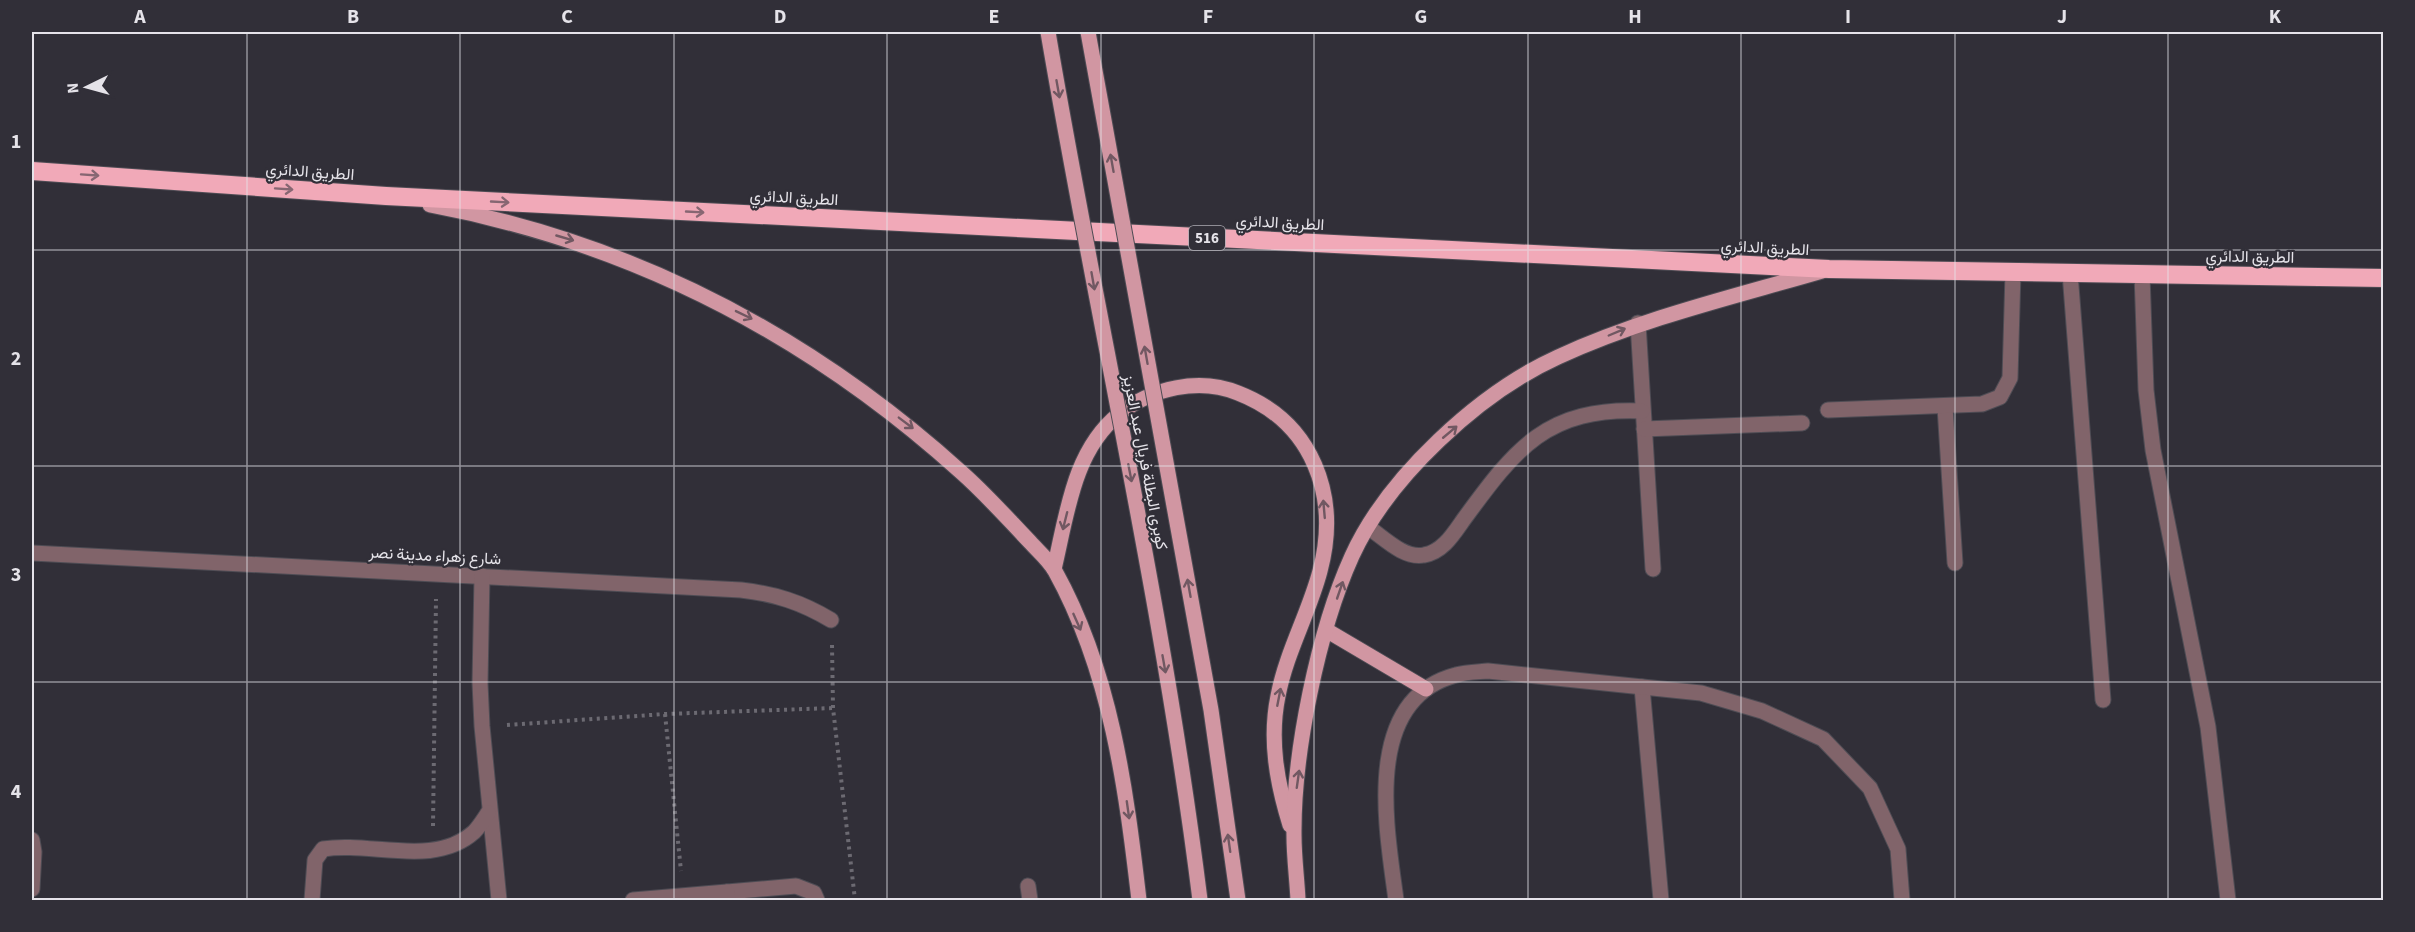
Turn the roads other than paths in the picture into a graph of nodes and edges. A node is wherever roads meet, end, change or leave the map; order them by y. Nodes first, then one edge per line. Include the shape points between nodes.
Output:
1 (1048, 32) edge
2 (1088, 32) edge
3 (32, 171) edge
4 (386, 196) junction
5 (1829, 269) junction
6 (2013, 272) junction
7 (2070, 273) junction
8 (2142, 274) junction
9 (2384, 278) edge
10 (1638, 323) junction
11 (1945, 407) junction
12 (1828, 410) dead end
13 (1642, 411) junction
14 (1802, 423) dead end
15 (1644, 429) junction
16 (1368, 527) junction
17 (32, 553) edge
18 (1955, 563) dead end
19 (1054, 569) junction
20 (1653, 569) dead end
21 (482, 576) junction
22 (831, 620) road end
23 (1326, 630) junction
24 (1642, 687) junction
25 (1426, 689) junction
26 (2103, 700) dead end
27 (488, 813) junction
28 (1294, 836) junction
29 (32, 840) edge
30 (32, 889) edge
31 (728, 896) edge
32 (312, 900) edge
33 (499, 900) edge
34 (633, 900) edge
35 (818, 900) edge
36 (1140, 900) edge
37 (1200, 900) edge
38 (1238, 900) edge
39 (1298, 900) edge
40 (1396, 900) edge
41 (1661, 900) edge
42 (1902, 900) edge
43 (2228, 900) edge

1 -> 37 main road, كوبرى البطلة فريال عبد العزيز, bridge via 1146,556
38 -> 2 main road, كوبرى البطلة فريال عبد العزيز, bridge via 1211,710
3 -> 4 highway, الطريق الدائري / 516
4 -> 5 highway, الطريق الدائري / 516
4 -> 19 main road via 482,214 576,241 666,276 754,320 837,372 915,431 988,496
5 - 6 highway, الطريق الدائري / 516
5 - 10 main road
6 - 7 highway, الطريق الدائري / 516
6 - 11 street via 2010,378 2006,389 1991,402
7 - 8 highway, الطريق الدائري / 516
7 - 26 street
8 - 9 highway, الطريق الدائري / 516
8 - 43 street via 2146,390 2153,450 2208,727
10 - 13 street
16 -> 10 main road via 1391,494 1439,441 1495,395 1556,358
11 - 12 street
11 - 18 street
13 - 15 street
13 - 16 street via 1586,414 1538,436 1502,468 1454,533 1434,553 1406,553
14 - 15 street
15 - 20 street
23 -> 16 main road via 1352,557
17 - 21 street, شارع زهراء مدينة نصر
28 -> 19 main road via 1281,797 1274,729 1278,694 1320,571 1326,539 1319,476 1307,446 1286,420 1250,397 1229,389 1196,385 1164,390 1133,403 1107,424 1087,450 1075,481
19 -> 36 main road via 1102,687 1118,747
21 - 22 street, شارع زهراء مدينة نصر via 773,593
21 - 27 street via 480,683
23 - 25 main road
28 -> 23 main road via 1302,746
24 - 25 street via 1488,671 1455,675
24 - 41 street
24 - 42 street via 1701,693 1762,711 1823,740 1870,788 1898,849
25 - 40 street via 1400,718 1387,756 1385,814
27 - 32 street via 474,832 455,844 432,850 323,849 315,860
27 - 33 street
28 - 39 main road
29 - 30 street
31 - 34 street
31 - 35 street via 796,886 814,893

